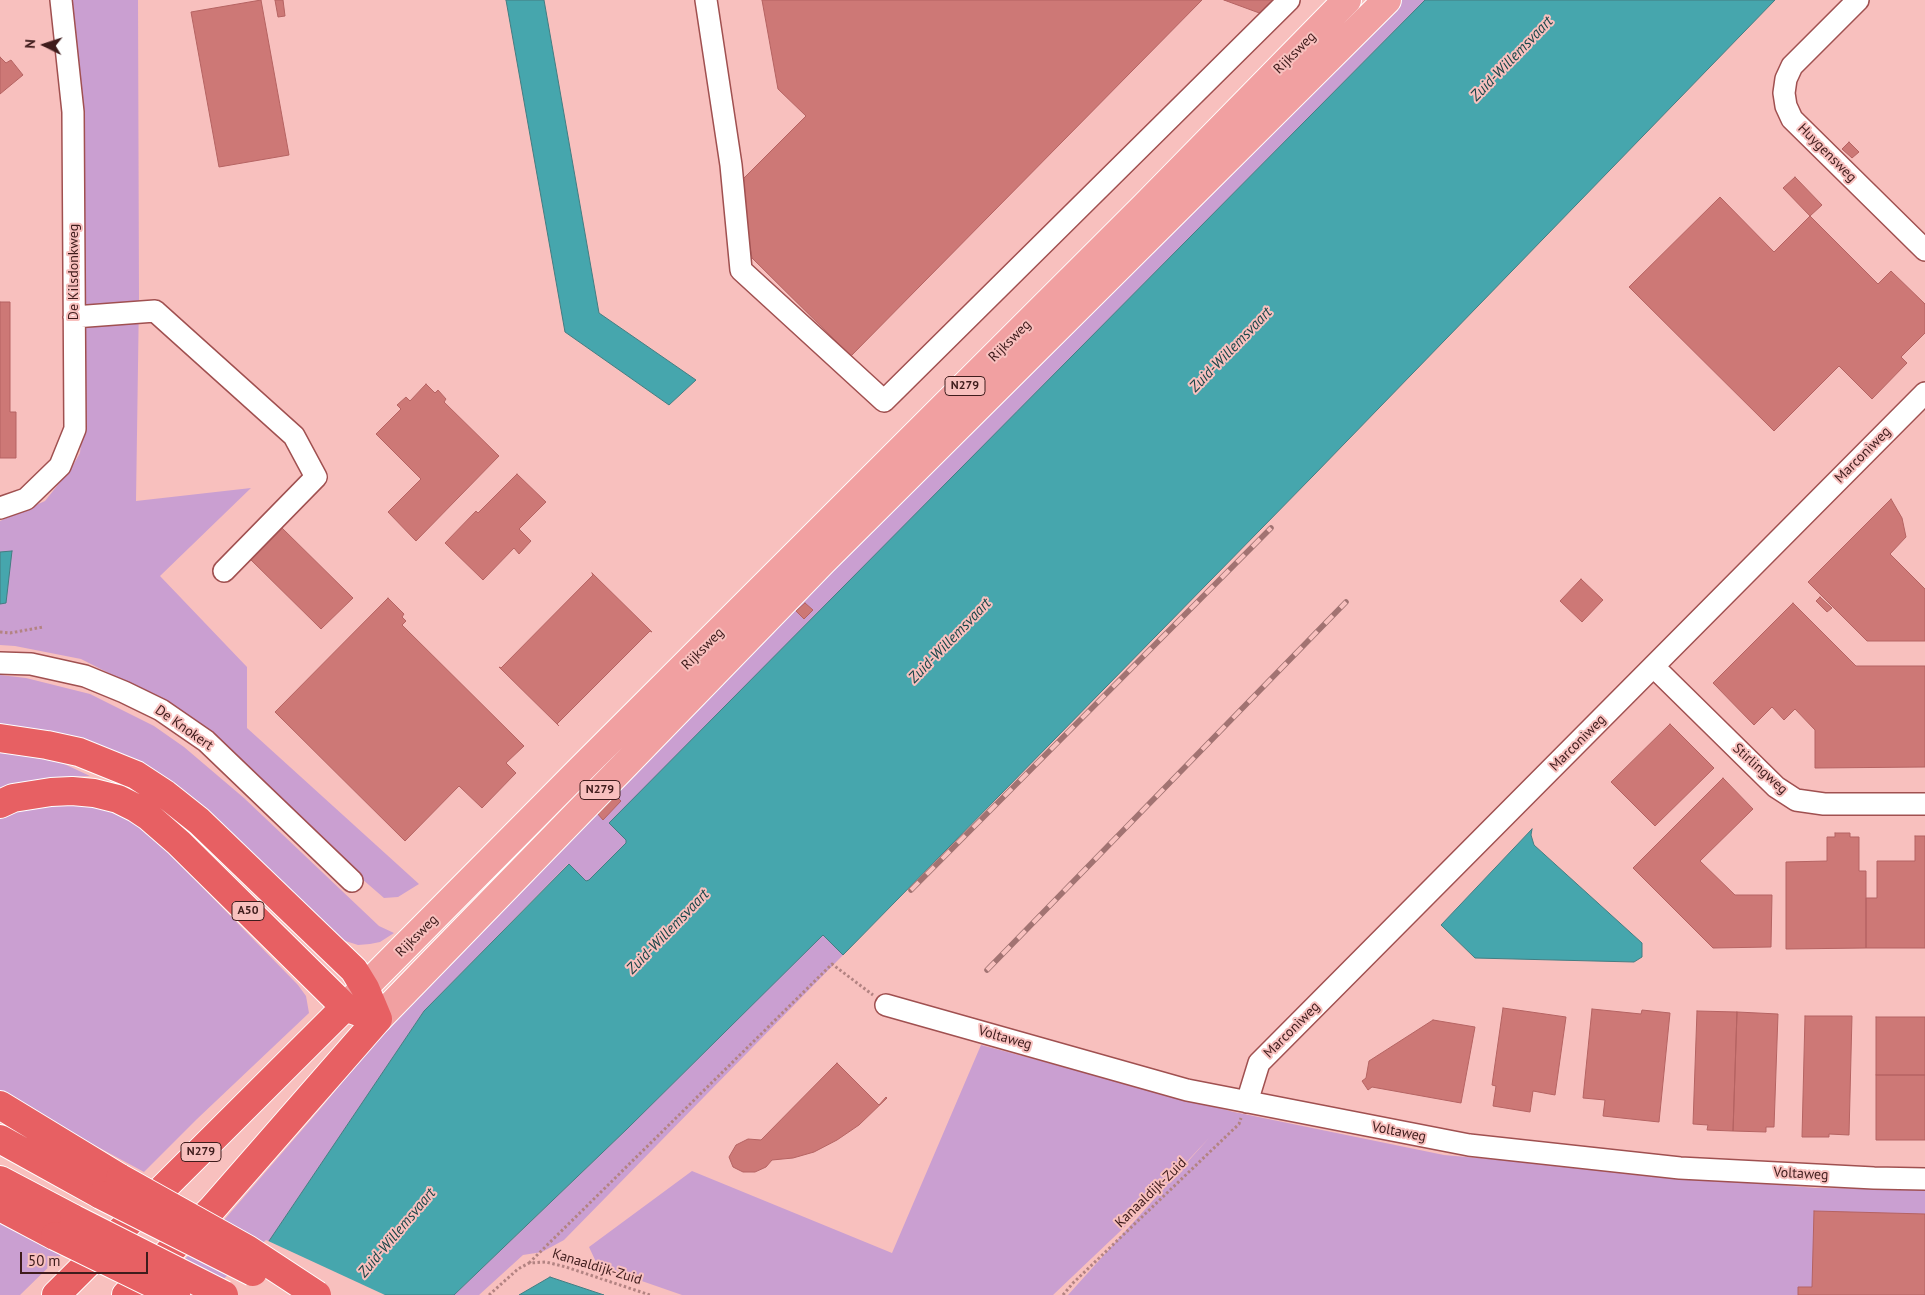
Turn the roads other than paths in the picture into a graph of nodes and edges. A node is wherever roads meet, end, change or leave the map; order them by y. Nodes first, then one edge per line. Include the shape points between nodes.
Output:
1 (61, 0) edge
2 (706, 0) edge
3 (1289, 0) edge
4 (1347, 0) edge
5 (1387, 0) edge
6 (1858, 0) edge
7 (1925, 250) edge
8 (74, 317) junction
9 (1925, 393) edge
10 (0, 508) edge
11 (224, 571) dead end
12 (0, 663) edge
13 (1654, 667) junction
14 (0, 738) edge
15 (0, 804) edge
16 (1925, 804) edge
17 (352, 881) dead end
18 (365, 988) junction
19 (886, 1005) road end
20 (345, 1007) junction
21 (378, 1019) junction
22 (1247, 1102) junction
23 (0, 1105) edge
24 (0, 1139) edge
25 (1925, 1179) edge
26 (0, 1180) edge
27 (110, 1186) junction
28 (0, 1207) edge
29 (65, 1228) junction
30 (56, 1295) edge
31 (126, 1295) edge
32 (176, 1295) edge
33 (224, 1295) edge
34 (302, 1295) edge
35 (317, 1295) edge

1 - 8 street, De Kilsdonkweg via 73,112
2 - 3 street via 731,165 741,270 884,401
4 - 18 main road, Rijksweg / N279
5 - 21 main road, Rijksweg / N279 via 823,561
6 - 7 street, Huygensweg via 1792,66 1784,92 1786,106 1792,119
8 - 10 street, De Kilsdonkweg via 75,429 60,466 26,499
8 - 11 street via 155,311 294,436 316,477
9 - 13 street, Marconiweg
12 - 17 street, De Knokert via 31,664 85,676 161,710 206,741
13 - 16 street, Stirlingweg via 1776,787 1796,800 1824,804
13 - 22 street, Marconiweg via 1258,1063
14 - 18 highway, A50 via 79,752 112,764 150,784 199,820 354,970
15 - 20 highway, A50 via 13,798 72,791 118,800 136,808 180,843
18 - 20 main road, Rijksweg / N279
18 - 21 highway, A50
19 - 22 street, Voltaweg via 1187,1090
20 - 21 highway, A50
20 - 30 highway, Rijksweg / N279
21 - 31 highway, Rijksweg / N279 via 212,1209
22 - 25 street, Voltaweg via 1468,1145 1680,1168
23 - 27 highway
24 - 27 highway
26 - 29 highway
27 - 34 highway, bridge
27 - 35 highway, bridge via 247,1249
28 - 29 highway
29 - 32 highway, bridge
29 - 33 highway, bridge

